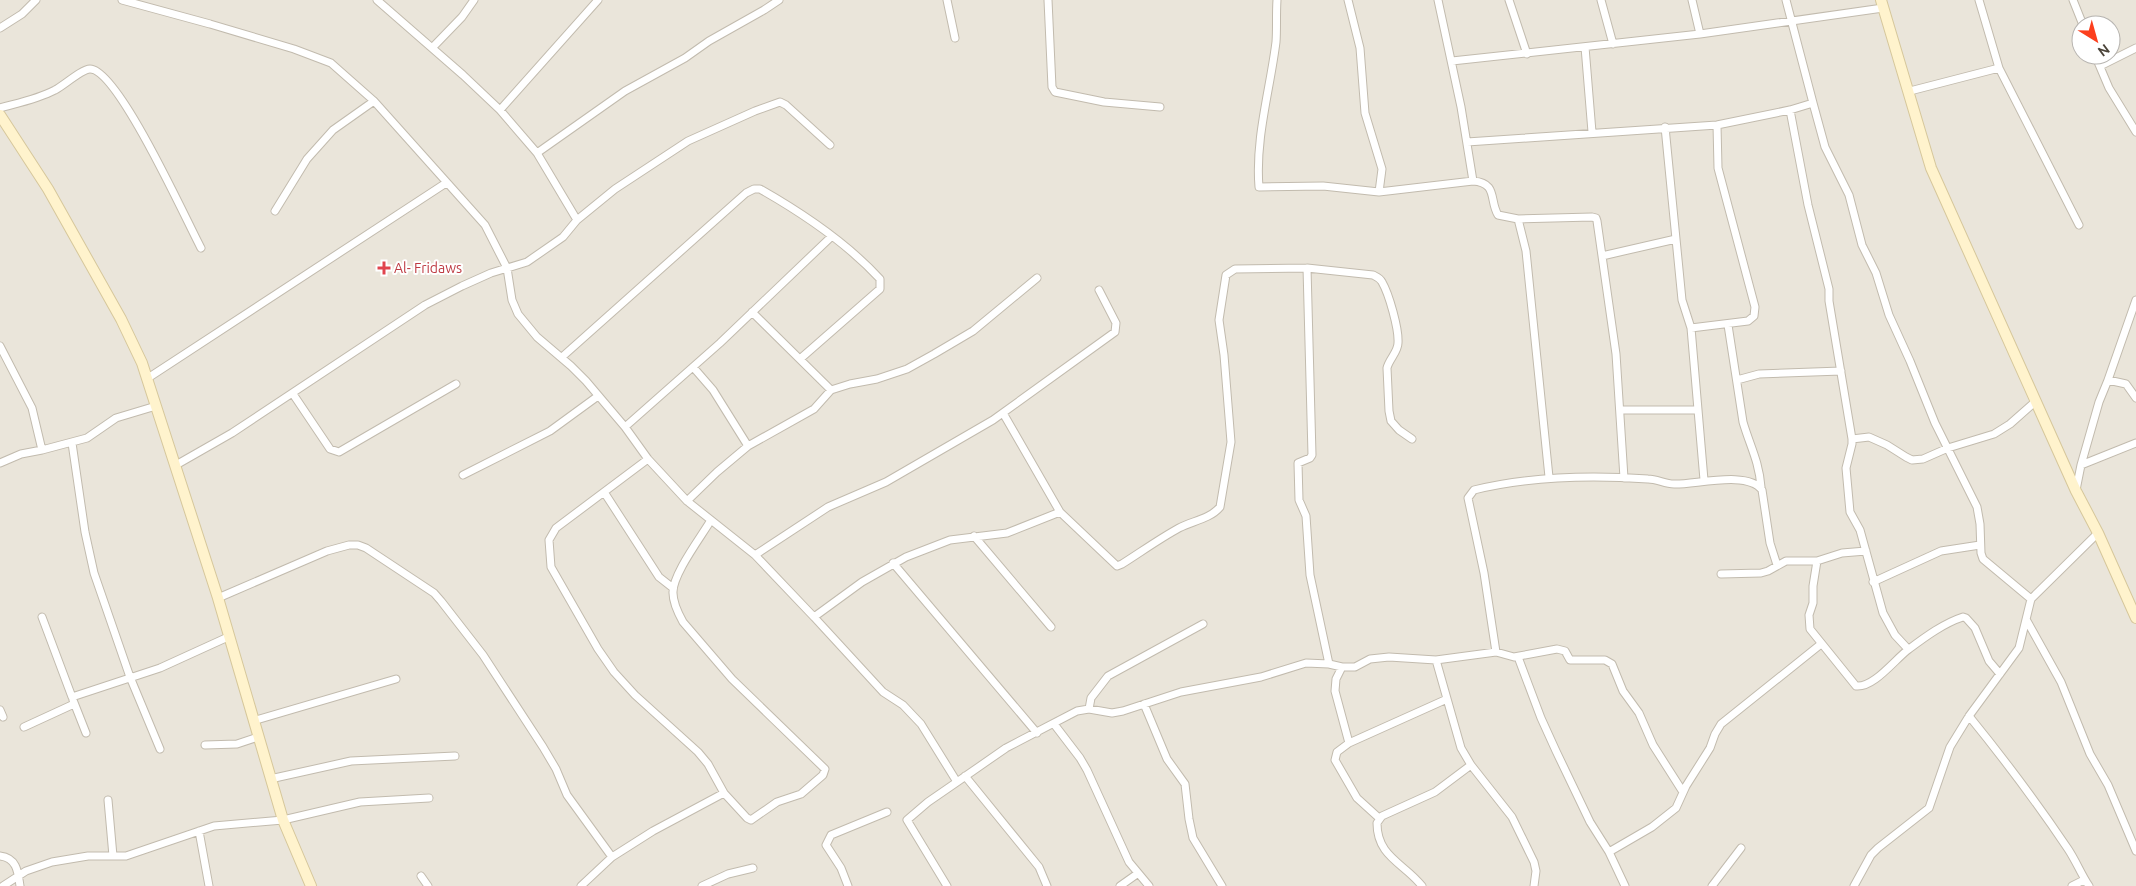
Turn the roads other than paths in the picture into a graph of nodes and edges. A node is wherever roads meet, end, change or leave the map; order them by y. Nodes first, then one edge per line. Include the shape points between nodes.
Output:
1 (36, 0) edge
2 (122, 0) edge
3 (377, 0) edge
4 (474, 0) edge
5 (598, 0) edge
6 (779, 0) edge
7 (947, 0) edge
8 (1048, 0) edge
9 (1276, 0) edge
10 (1348, 0) edge
11 (1438, 0) edge
12 (1509, 0) edge
13 (1601, 0) edge
14 (1692, 0) edge
15 (1786, 0) edge
16 (1979, 0) edge
17 (2073, 0) edge
18 (1882, 4) edge
19 (2079, 15) edge
20 (1792, 20) junction
21 (0, 28) edge
22 (1700, 34) junction
23 (955, 38) dead end
24 (1613, 44) junction
25 (1585, 47) junction
26 (432, 48) junction
27 (2136, 48) edge
28 (1527, 54) junction
29 (1452, 61) junction
30 (2100, 66) joint
31 (1999, 68) junction
32 (1910, 91) junction
33 (374, 100) junction
34 (1813, 103) junction
35 (1160, 107) dead end
36 (0, 108) edge
37 (500, 110) junction
38 (1790, 110) junction
39 (0, 115) edge
40 (1717, 125) junction
41 (1665, 127) junction
42 (1592, 132) junction
43 (2136, 132) edge
44 (1468, 142) junction
45 (830, 145) dead end
46 (537, 153) junction
47 (1473, 181) junction
48 (446, 183) junction
49 (1379, 192) junction
50 (275, 211) dead end
51 (1518, 219) junction
52 (577, 220) junction
53 (2079, 225) dead end
54 (832, 236) junction
55 (1676, 239) junction
56 (201, 248) dead end
57 (1602, 256) junction
58 (507, 268) junction
59 (1307, 268) junction
60 (1037, 278) dead end
61 (1099, 290) dead end
62 (2136, 300) edge
63 (752, 312) junction
64 (1728, 325) junction
65 (1691, 328) junction
66 (0, 346) edge
67 (562, 357) junction
68 (800, 359) junction
69 (694, 367) junction
70 (1841, 371) junction
71 (148, 378) junction
72 (1737, 380) junction
73 (2108, 380) junction
74 (456, 384) dead end
75 (831, 390) junction
76 (292, 394) junction
77 (598, 396) junction
78 (2136, 398) edge
79 (2035, 402) junction
80 (156, 406) junction
81 (1620, 410) junction
82 (1698, 410) junction
83 (1003, 413) junction
84 (625, 427) junction
85 (1412, 438) dead end
86 (1852, 439) junction
87 (2136, 443) edge
88 (72, 444) junction
89 (748, 446) junction
90 (1948, 448) junction
91 (42, 450) junction
92 (648, 459) junction
93 (0, 463) edge
94 (176, 465) junction
95 (2081, 465) junction
96 (463, 475) dead end
97 (1549, 477) junction
98 (1624, 478) junction
99 (1704, 480) junction
100 (1761, 487) junction
101 (2076, 491) junction
102 (604, 492) junction
103 (687, 502) junction
104 (1060, 512) junction
105 (711, 520) junction
106 (2098, 533) junction
107 (974, 536) junction
108 (1980, 545) junction
109 (1866, 551) junction
110 (755, 555) junction
111 (1817, 561) junction
112 (893, 563) junction
113 (1777, 565) junction
114 (1721, 574) dead end
115 (1873, 582) junction
116 (673, 588) junction
117 (218, 598) junction
118 (2031, 599) junction
119 (42, 618) dead end
120 (814, 618) junction
121 (2136, 618) edge
122 (2027, 620) junction
123 (1203, 624) dead end
124 (1051, 627) dead end
125 (228, 637) junction
126 (1822, 644) junction
127 (1908, 649) junction
128 (1496, 652) junction
129 (1518, 657) junction
130 (1436, 660) junction
131 (1328, 664) junction
132 (1342, 667) junction
133 (2000, 674) junction
134 (130, 678) junction
135 (396, 678) dead end
136 (1447, 699) junction
137 (73, 701) junction
138 (1144, 704) junction
139 (1089, 709) junction
140 (1969, 716) junction
141 (253, 721) junction
142 (1054, 724) junction
143 (24, 727) dead end
144 (86, 733) dead end
145 (1037, 733) junction
146 (258, 737) junction
147 (1349, 743) junction
148 (205, 745) dead end
149 (160, 749) dead end
150 (455, 756) dead end
151 (1471, 765) junction
152 (965, 776) junction
153 (270, 779) junction
154 (957, 782) junction
155 (1683, 792) junction
156 (724, 793) junction
157 (429, 798) dead end
158 (108, 800) dead end
159 (887, 812) dead end
160 (1379, 818) junction
161 (283, 820) junction
162 (198, 831) junction
163 (1741, 848) dead end
164 (2136, 851) edge
165 (1609, 852) junction
166 (0, 856) edge
167 (113, 856) junction
168 (612, 857) junction
169 (753, 868) dead end
170 (1137, 874) junction
171 (19, 875) junction
172 (422, 876) dead end
173 (2087, 883) edge
174 (3, 886) edge
175 (20, 886) edge
176 (209, 886) edge
177 (311, 886) edge
178 (428, 886) edge
179 (581, 886) edge
180 (702, 886) edge
181 (848, 886) edge
182 (946, 886) edge
183 (1047, 886) edge
184 (1120, 886) edge
185 (1150, 886) edge
186 (1222, 886) edge
187 (1422, 886) edge
188 (1534, 886) edge
189 (1625, 886) edge
190 (1712, 886) edge
191 (1854, 886) edge
192 (2072, 886) edge

1 - 21 street
2 - 33 street via 219,26 331,63
3 - 26 street
4 - 26 street
5 - 37 street
6 - 46 street via 685,58 625,90
7 - 23 street
8 - 35 street via 1052,81 1056,92 1104,102
9 - 49 street via 1276,40 1260,133 1259,187 1323,186
10 - 49 street via 1360,48 1365,114 1382,169
11 - 29 street
12 - 28 street
13 - 24 street
14 - 22 street
15 - 20 street
16 - 31 street
17 - 19 street
18 - 20 street
18 - 32 street
20 - 22 street
20 - 34 street
22 - 24 street
24 - 25 street
25 - 28 street
25 - 42 street
26 - 37 street
27 - 30 street
28 - 29 street
29 - 44 street
30 - 43 street via 2109,88
31 - 32 street
31 - 53 street
32 - 79 street via 1932,168
33 - 48 street
33 - 50 street via 333,130 307,159
34 - 38 street
34 - 90 street via 1825,147 1849,195 1862,245 1876,273 1889,315
36 - 56 street via 49,93 87,70 100,71 110,81 144,137
37 - 46 street
38 - 40 street
38 - 70 street via 1808,205 1829,289
39 - 71 street via 48,189 135,347
40 - 41 street
40 - 64 street via 1718,168 1755,307 1754,316 1748,321
41 - 42 street
41 - 55 street
42 - 44 street
44 - 47 street
45 - 52 street via 786,105 775,103 688,141 642,170
46 - 52 street
47 - 49 street
47 - 51 street via 1485,184 1491,191 1498,215
48 - 58 street via 485,225
48 - 71 street
51 - 57 street via 1596,218
51 - 97 street via 1526,250
52 - 58 street via 544,252
54 - 63 street
54 - 67 street via 778,199 754,188
54 - 68 street via 880,279 880,289
55 - 57 street
55 - 65 street via 1682,300
57 - 81 street via 1616,354
58 - 67 street via 512,300 518,314 537,337
58 - 76 street via 425,305
59 - 85 street via 1372,275 1382,280 1399,341 1387,368 1389,412 1395,427
59 - 104 street via 1235,269 1226,275 1219,320 1230,442 1217,510 1180,527 1117,566
59 - 131 street via 1312,455 1298,463 1298,500 1306,516 1310,575
60 - 75 street via 973,331 907,369 877,380
61 - 83 street via 1116,323 1115,332
62 - 73 street
63 - 68 street
63 - 69 street
64 - 65 street
64 - 72 street
65 - 82 street
66 - 91 street via 32,408
67 - 77 street
68 - 75 street
69 - 84 street
69 - 89 street via 713,390
70 - 72 street via 1759,374
70 - 86 street
71 - 80 street
72 - 100 street via 1743,422 1755,452
73 - 78 street via 2126,384
73 - 95 street
74 - 76 street via 339,452 330,449
75 - 89 street via 814,409
76 - 94 street via 222,440
77 - 84 street
77 - 96 street via 550,431
79 - 90 street via 1998,432
79 - 101 street
80 - 88 street via 116,418
80 - 94 street
81 - 82 street
81 - 98 street
82 - 99 street
83 - 104 street
83 - 110 street via 886,482 828,508
84 - 92 street
86 - 90 street via 1869,437 1912,460 1929,458
86 - 109 street via 1846,468 1850,512
87 - 95 street
88 - 91 street
88 - 134 street via 94,573
89 - 103 street
90 - 108 street via 1977,507
91 - 93 street via 20,454
92 - 102 street
92 - 103 street
94 - 117 street
95 - 101 street
97 - 98 street
97 - 128 street via 1480,488 1471,492 1468,498
98 - 99 street via 1672,484
99 - 100 street via 1735,480
100 - 113 street
101 - 106 street
102 - 116 street via 659,576
102 - 156 street via 556,528 549,540 551,567 614,672 650,710 698,752
103 - 105 street
104 - 107 street via 1007,534
105 - 110 street
105 - 116 street
106 - 118 street
106 - 121 street
107 - 112 street via 937,544
107 - 124 street
108 - 115 street via 1941,551
108 - 118 street via 1988,565
109 - 111 street via 1842,553
109 - 115 street
110 - 120 street
111 - 113 street via 1786,561
111 - 126 street via 1809,622 1810,629
112 - 120 street
112 - 145 street
113 - 114 street via 1761,573
115 - 127 street via 1887,622
116 - 156 street via 674,601 683,622 714,659 825,769 823,775 804,792 777,802 751,820
117 - 125 street
117 - 168 street via 327,551 349,545 366,548 441,600 482,655 543,747 567,795
118 - 122 street
119 - 137 street
120 - 154 street via 883,692 921,724
122 - 133 street via 2019,648
122 - 164 street via 2061,682 2090,754 2108,784
123 - 139 street via 1108,676 1091,698
125 - 134 street
125 - 141 street
126 - 127 street via 1851,682 1860,686 1877,677
126 - 155 street via 1721,724
127 - 133 street via 1957,619 1966,618 1975,628 1989,661
128 - 129 street
128 - 130 street
129 - 155 street via 1557,648 1566,652 1570,660 1610,662 1622,691 1639,713
129 - 165 street via 1552,743 1590,822
130 - 132 street via 1389,657 1370,659 1355,668
130 - 136 street
131 - 132 street
131 - 138 street via 1306,663 1261,677 1180,692
132 - 147 street via 1335,691
133 - 140 street
134 - 137 street
134 - 149 street
135 - 141 street
136 - 147 street
136 - 151 street via 1461,748
137 - 143 street
137 - 144 street
138 - 139 street via 1112,713
138 - 186 street via 1167,759 1185,784 1193,838
139 - 142 street via 1077,711
140 - 173 street via 2017,776
140 - 191 street via 1946,754 1930,808 1871,855
141 - 146 street
142 - 145 street
142 - 170 street via 1087,770
145 - 152 street via 1006,748
146 - 148 street via 237,744
146 - 153 street
147 - 160 street via 1337,752 1335,760 1357,798
150 - 153 street via 352,761
151 - 160 street via 1435,792
151 - 188 street via 1516,826 1534,862
152 - 154 street
152 - 183 street via 1039,867
153 - 161 street
154 - 182 street via 907,820
155 - 165 street via 1671,812
156 - 168 street
157 - 161 street via 360,802
158 - 167 street
159 - 181 street via 831,835 826,845
160 - 187 street via 1380,844
161 - 162 street via 218,825
161 - 177 street
162 - 167 street via 126,856
162 - 176 street
163 - 190 street
165 - 189 street
166 - 171 street via 11,859
167 - 171 street via 52,862
168 - 179 street
169 - 180 street via 728,874
170 - 184 street
170 - 185 street
171 - 174 street
171 - 175 street
172 - 178 street
173 - 192 street

